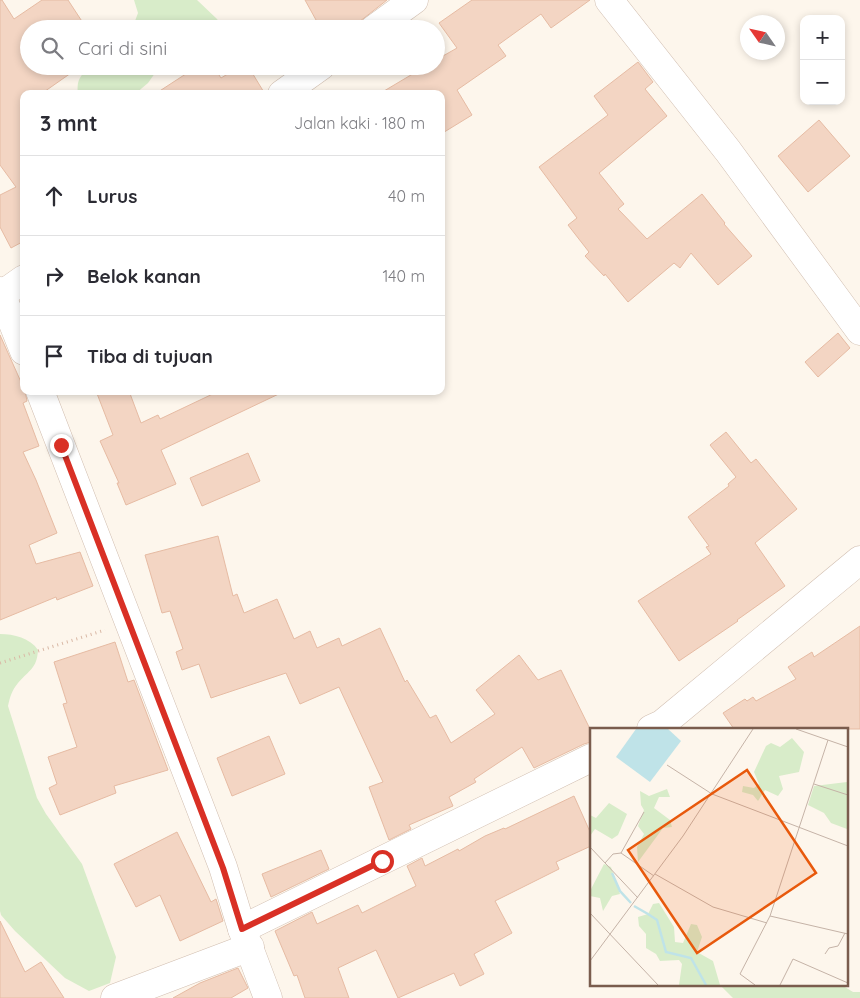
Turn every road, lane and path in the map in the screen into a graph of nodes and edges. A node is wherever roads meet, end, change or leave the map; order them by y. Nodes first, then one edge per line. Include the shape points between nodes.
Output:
1 (414, 0) edge
2 (609, 0) edge
3 (386, 20) edge
4 (308, 75) edge
5 (288, 90) edge
6 (20, 282) edge
7 (1, 294) edge
8 (860, 331) edge
9 (20, 340) edge
10 (42, 395) edge
11 (860, 560) edge
12 (130, 622) junction
13 (0, 662) edge
14 (653, 728) edge
15 (590, 759) edge
16 (246, 938) junction
17 (115, 998) edge
18 (268, 998) edge

1 - 3 street
2 - 8 street via 728,151
4 - 5 street
6 - 7 street
7 - 9 street
10 - 12 street
11 - 14 street
12 - 13 path
12 - 16 street via 223,868
15 - 16 street
16 - 17 street
16 - 18 street

